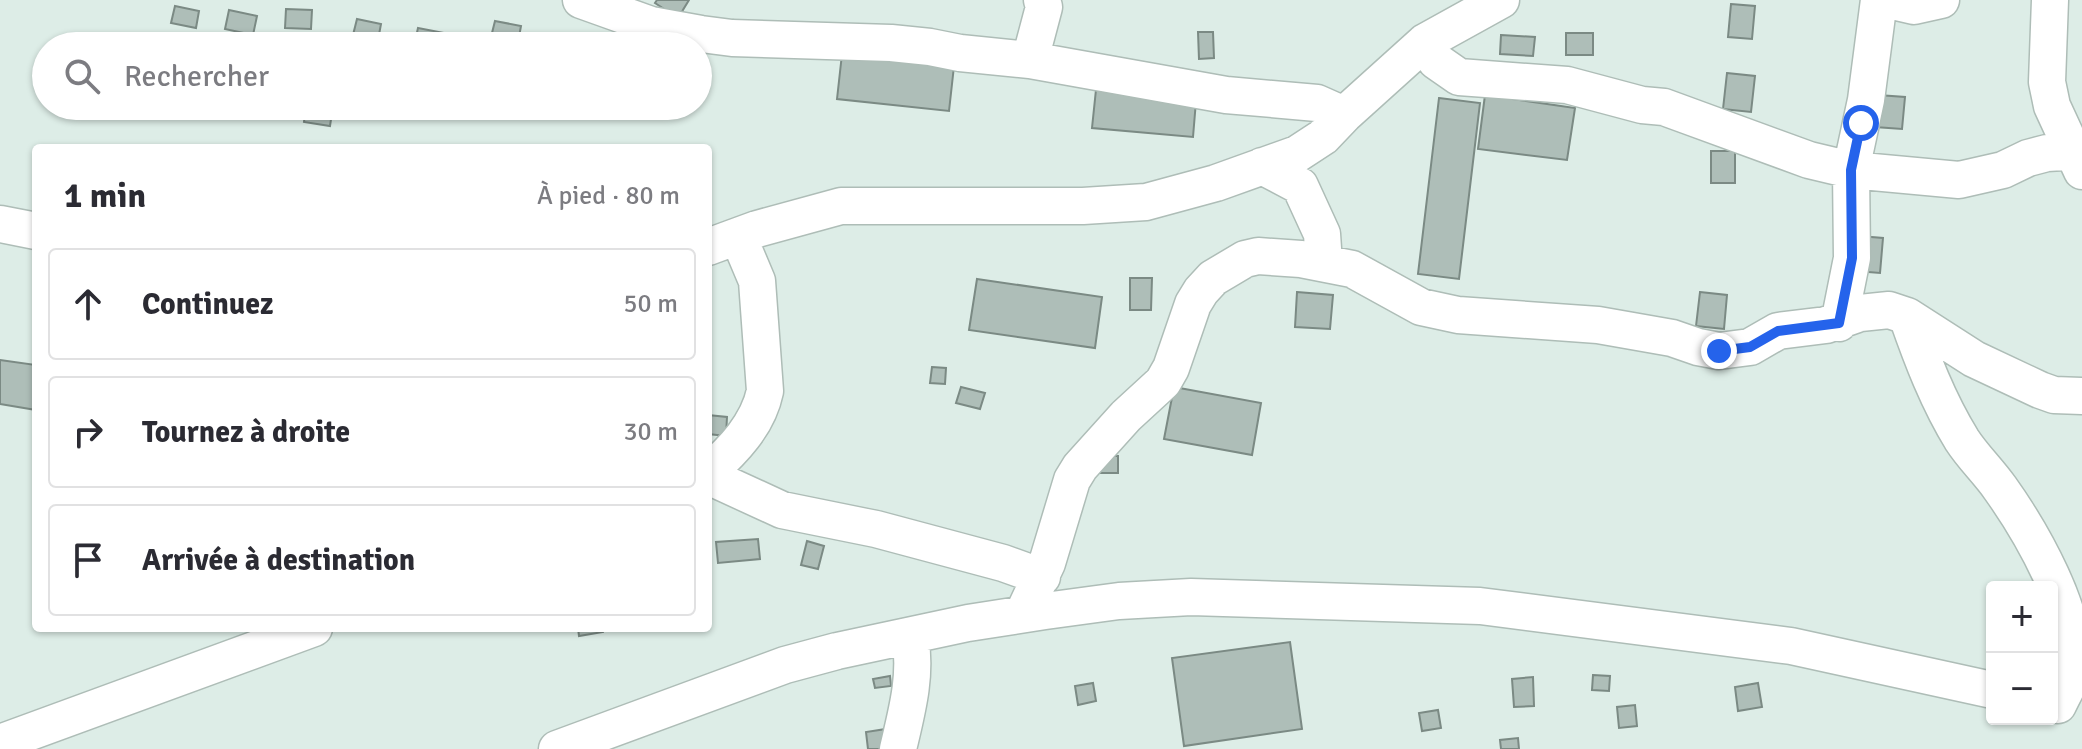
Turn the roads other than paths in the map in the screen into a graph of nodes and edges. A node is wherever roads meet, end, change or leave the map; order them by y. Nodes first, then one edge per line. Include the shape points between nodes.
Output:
1 (581, 0) edge
2 (1042, 0) edge
3 (1501, 0) edge
4 (1879, 0) edge
5 (1888, 0) edge
6 (1941, 0) edge
7 (2050, 0) edge
8 (690, 32) edge
9 (712, 35) edge
10 (1425, 42) junction
11 (1030, 60) junction
12 (1344, 115) junction
13 (2078, 158) edge
14 (1262, 166) junction
15 (1851, 170) junction
16 (0, 224) edge
17 (32, 230) edge
18 (723, 242) edge
19 (1324, 263) junction
20 (1907, 316) junction
21 (1839, 323) junction
22 (2082, 396) edge
23 (712, 470) edge
24 (712, 476) edge
25 (1042, 577) junction
26 (1023, 614) junction
27 (303, 632) edge
28 (910, 636) junction
29 (1986, 689) edge
30 (2064, 707) edge
31 (0, 743) edge
32 (557, 749) edge
33 (898, 749) edge

1 - 8 street via 651,25
2 - 11 street
3 - 10 street
4 - 15 street
5 - 6 street via 1914,6
7 - 13 street via 2047,82 2052,106
9 - 11 street via 891,43
10 - 12 street
10 - 15 street via 1436,61 1459,77 1567,85 1664,107
11 - 12 street via 1226,95 1317,103
12 - 14 street via 1297,154
13 - 15 street via 2028,158 1959,180
14 - 18 street via 1146,202 841,206
14 - 19 street via 1300,186 1322,234
15 - 21 street via 1852,258
16 - 17 street
18 - 23 street via 757,281 765,391 750,429
19 - 21 street via 1352,269 1421,307 1458,315 1598,325 1719,351 1750,347 1778,331
19 - 25 street via 1258,256 1213,278 1201,291 1163,382 1072,480
20 - 21 street via 1874,310
20 - 22 street via 1974,359 2032,387
20 - 30 street via 1961,439 1999,486 2062,591 2075,650
24 - 25 street via 782,510 876,529
25 - 26 street
26 - 28 street
26 - 29 street via 1191,597 1480,606 1791,646
27 - 31 street
28 - 32 street via 785,665
28 - 33 street via 913,681

